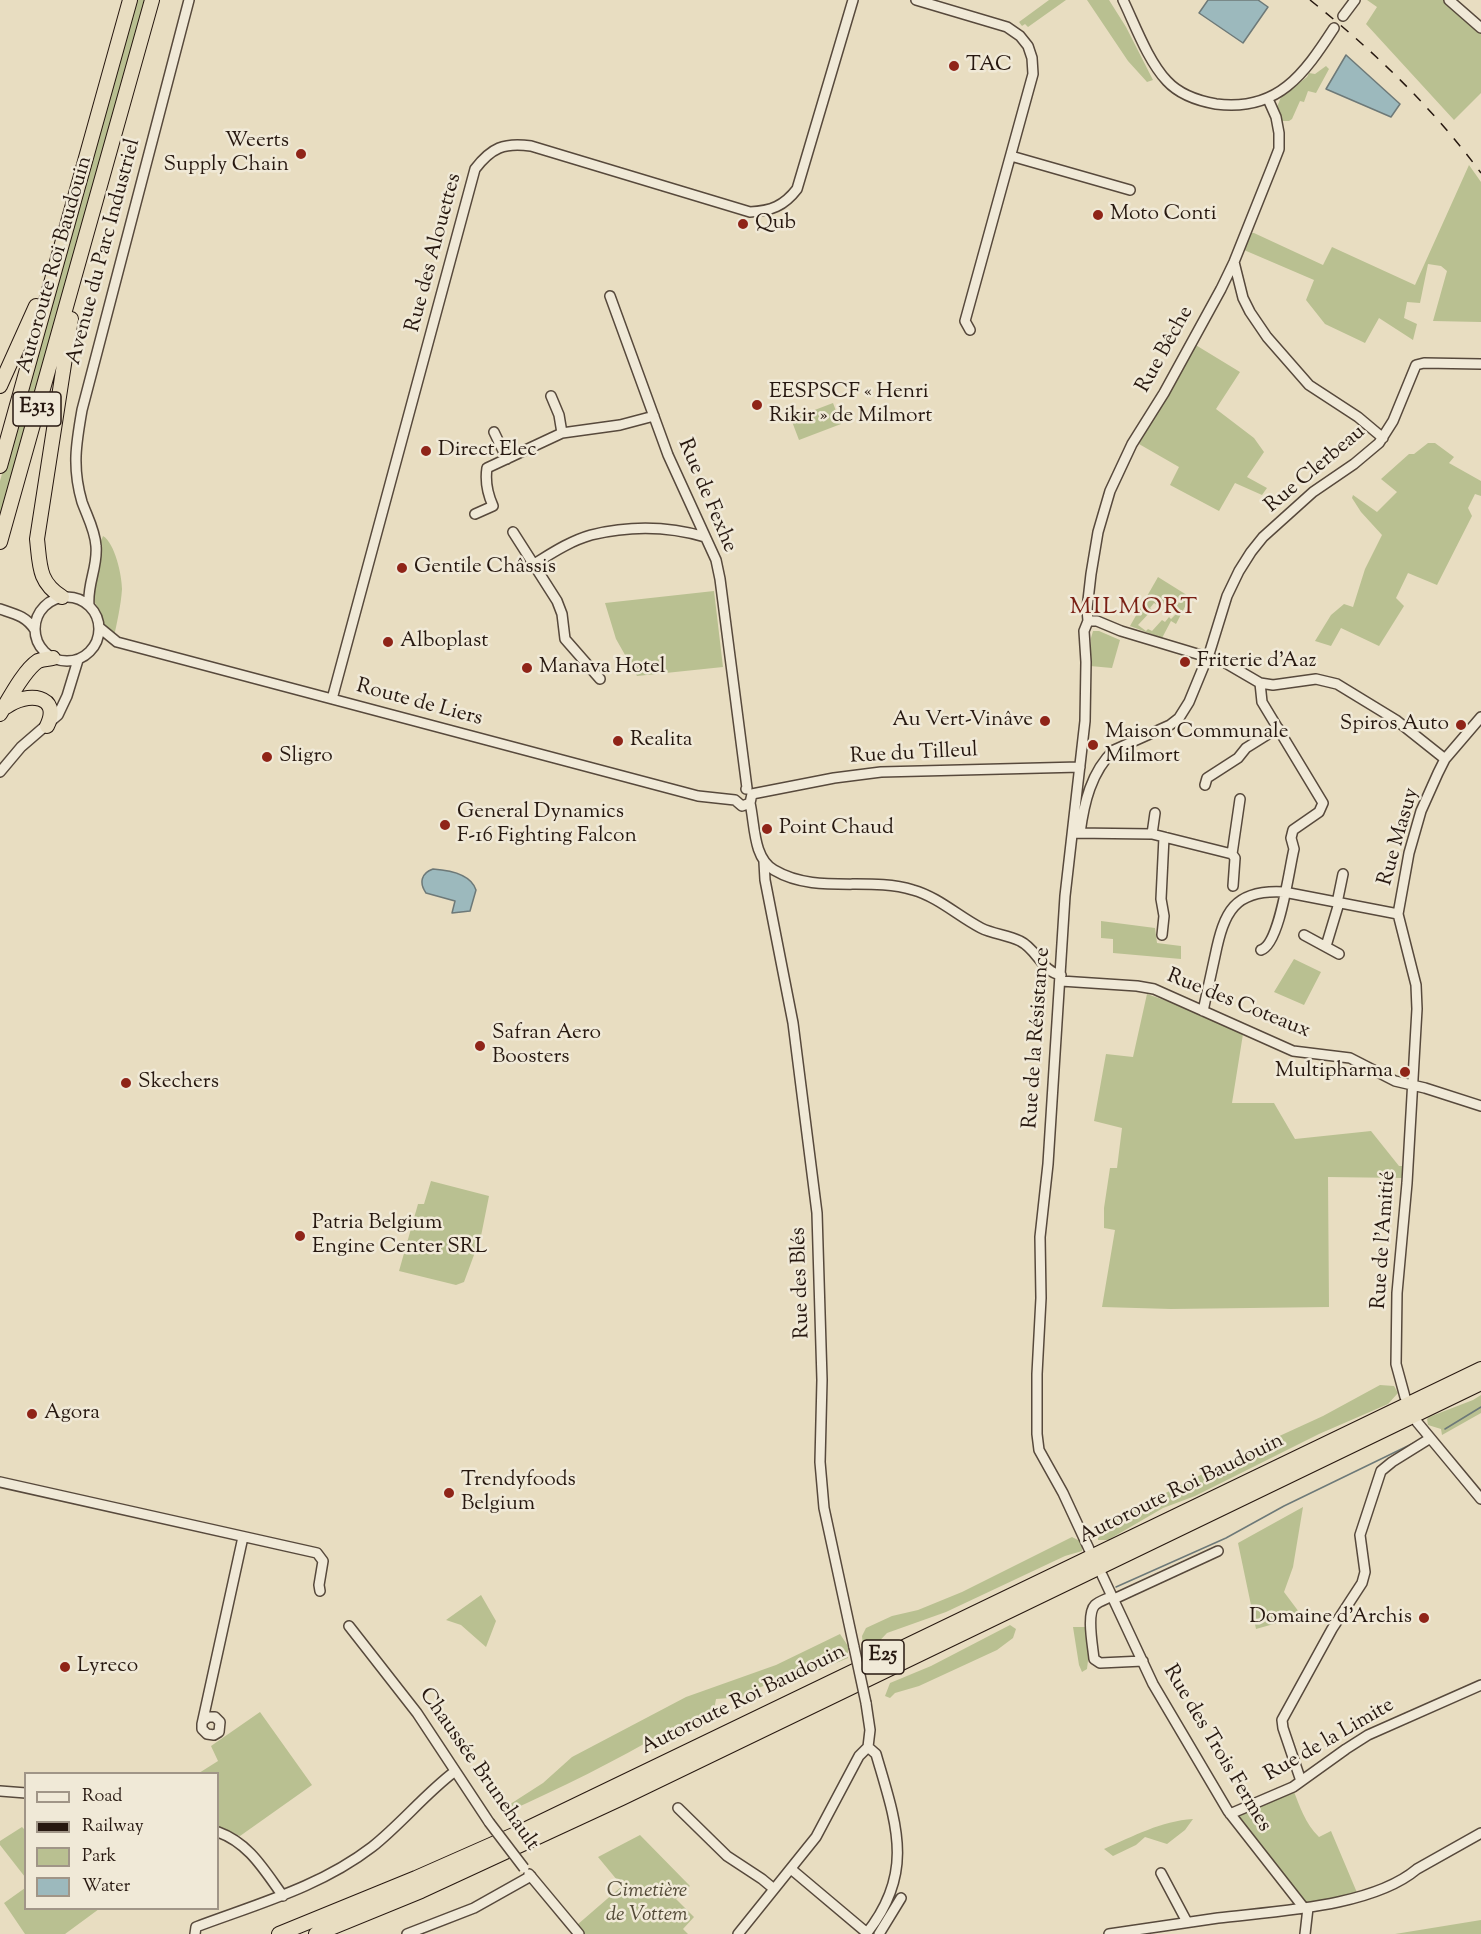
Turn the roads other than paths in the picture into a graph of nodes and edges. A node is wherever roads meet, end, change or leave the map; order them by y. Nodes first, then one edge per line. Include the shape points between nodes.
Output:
1 (130, 0) edge
2 (152, 0) edge
3 (189, 0) edge
4 (853, 0) edge
5 (916, 0) edge
6 (1123, 0) edge
7 (1355, 0) edge
8 (1449, 0) edge
9 (1343, 16) dead end
10 (1335, 28) dead end
11 (1481, 28) edge
12 (1268, 99) junction
13 (1011, 156) junction
14 (1130, 190) dead end
15 (1234, 262) junction
16 (56, 264) junction
17 (75, 275) junction
18 (610, 296) dead end
19 (970, 330) dead end
20 (1481, 364) edge
21 (0, 386) edge
22 (551, 396) dead end
23 (654, 416) junction
24 (494, 432) dead end
25 (562, 433) junction
26 (1383, 438) junction
27 (507, 459) junction
28 (0, 466) edge
29 (475, 514) dead end
30 (513, 532) dead end
31 (705, 537) junction
32 (0, 542) edge
33 (534, 564) junction
34 (90, 584) junction
35 (67, 597) junction
36 (89, 605) junction
37 (42, 608) junction
38 (0, 609) edge
39 (20, 615) junction
40 (1088, 621) junction
41 (100, 628) junction
42 (35, 630) junction
43 (117, 642) junction
44 (93, 650) junction
45 (1207, 658) junction
46 (56, 659) junction
47 (78, 660) junction
48 (600, 679) dead end
49 (70, 681) junction
50 (1260, 683) junction
51 (332, 699) junction
52 (1, 712) edge
53 (1481, 717) edge
54 (46, 726) junction
55 (1278, 728) junction
56 (1445, 759) junction
57 (1080, 767) junction
58 (0, 772) edge
59 (1205, 785) dead end
60 (735, 797) junction
61 (1240, 799) dead end
62 (749, 800) junction
63 (1155, 813) dead end
64 (1076, 833) junction
65 (1152, 834) junction
66 (1164, 837) junction
67 (1232, 854) junction
68 (764, 862) junction
69 (1343, 874) dead end
70 (1233, 886) dead end
71 (1284, 892) junction
72 (1338, 903) junction
73 (1398, 914) junction
74 (1162, 935) dead end
75 (1304, 935) dead end
76 (1326, 946) junction
77 (1261, 950) dead end
78 (1339, 954) dead end
79 (1061, 978) junction
80 (1203, 1011) junction
81 (1414, 1086) junction
82 (1481, 1106) edge
83 (1481, 1368) edge
84 (1481, 1383) edge
85 (1405, 1397) dead end
86 (1417, 1422) dead end
87 (1429, 1439) junction
88 (0, 1482) edge
89 (1481, 1499) edge
90 (243, 1536) junction
91 (1089, 1549) dead end
92 (1218, 1551) dead end
93 (1102, 1575) dead end
94 (320, 1591) dead end
95 (1113, 1598) junction
96 (349, 1626) dead end
97 (1143, 1661) junction
98 (1481, 1685) edge
99 (203, 1721) dead end
100 (868, 1747) junction
101 (454, 1772) junction
102 (1301, 1781) junction
103 (0, 1791) edge
104 (24, 1793) edge
105 (678, 1808) dead end
106 (1230, 1814) junction
107 (219, 1832) edge
108 (1481, 1833) edge
109 (791, 1869) junction
110 (1161, 1873) dead end
111 (531, 1876) junction
112 (774, 1889) junction
113 (283, 1896) junction
114 (901, 1898) dead end
115 (1306, 1908) junction
116 (1187, 1922) junction
117 (195, 1934) edge
118 (279, 1934) edge
119 (316, 1934) edge
120 (407, 1934) edge
121 (579, 1934) edge
122 (738, 1934) edge
123 (866, 1934) edge
124 (879, 1934) edge
125 (1111, 1934) edge
126 (1305, 1934) edge

1 - 16 highway, Autoroute Roi Baudouin / E313
2 - 17 highway, Autoroute Roi Baudouin / E313
3 - 34 street, Avenue du Parc Industriel via 76,443 78,486 96,544
4 - 51 street, Rue des Alouettes via 797,189 776,208 750,212 531,146 508,144 485,157 475,170
5 - 13 street via 1007,27 1028,46 1033,74
6 - 12 street via 1156,66 1188,96 1232,106
7 - 9 street
8 - 11 street
10 - 12 street via 1297,79
12 - 15 street, Rue Bêche via 1276,117 1279,149
13 - 14 street
13 - 19 street via 965,321
15 - 26 street via 1243,298 1267,337 1309,386 1346,408
15 - 40 street, Rue Bêche via 1132,444 1106,500 1092,561
16 - 21 highway
16 - 28 highway, Autoroute Roi Baudouin / E313
17 - 32 highway, Autoroute Roi Baudouin / E313
17 - 35 highway via 76,291 37,539 46,585
18 - 23 street, Rue de Fexhe
20 - 26 street, Rue Clerbeau via 1416,365
22 - 25 street
23 - 25 street via 621,426
23 - 31 street, Rue de Fexhe
24 - 27 street
25 - 27 street
26 - 45 street, Rue Clerbeau via 1263,537 1227,596
27 - 29 street via 487,468 493,506
30 - 33 street
31 - 33 street via 650,528 623,530 590,536
31 - 62 street, Rue de Fexhe via 720,579
33 - 48 street via 557,601 565,639
34 - 35 street
34 - 36 street, Avenue du Parc Industriel
35 - 36 street
35 - 37 street
36 - 41 street
37 - 39 street
37 - 42 street
38 - 39 street
39 - 42 street
40 - 45 street
40 - 57 street, Rue de la Résistance via 1084,631 1085,721
41 - 43 street, Route de Liers
41 - 44 street
42 - 46 street via 40,647
43 - 44 street
43 - 51 street, Route de Liers
44 - 47 street
45 - 50 street
45 - 64 street, Rue Clerbeau via 1179,718 1114,750 1103,763 1085,801
46 - 47 street
46 - 49 street
46 - 52 highway via 36,663
47 - 49 street
49 - 54 street via 61,710
50 - 55 street via 1260,698
50 - 56 street via 1316,679 1337,684 1396,720
51 - 60 street, Route de Liers via 713,798
52 - 54 highway via 21,698 38,698 49,709
53 - 56 street, Rue Masuy
54 - 58 street
55 - 59 street via 1207,778
55 - 71 street via 1323,803 1319,813 1294,827 1294,849
56 - 73 street, Rue Masuy via 1421,811
57 - 62 street, Rue du Tilleul via 881,772 834,778
57 - 64 street, Rue de la Résistance
60 - 62 street via 742,807
60 - 62 street, Route de Liers via 738,790
61 - 67 street
62 - 68 street, Rue de Fexhe via 758,850
63 - 65 street
64 - 65 street
64 - 79 street, Rue de la Résistance via 1065,896
65 - 66 street
66 - 67 street
66 - 74 street
67 - 70 street
68 - 79 street via 793,880 914,890 983,928 1020,941
68 - 100 street, Rue des Blés, bridge via 793,1023 817,1213 824,1508 866,1703
69 - 72 street
71 - 72 street
71 - 77 street via 1276,931 1268,946
71 - 80 street via 1257,893 1229,911 1221,928
72 - 73 street
72 - 76 street
73 - 81 street, Rue Masuy via 1416,985
75 - 76 street
76 - 78 street
79 - 80 street, Rue des Coteaux via 1148,988
79 - 91 street, Rue de la Résistance via 1039,1256 1037,1434 1043,1459
80 - 81 street, Rue des Coteaux via 1293,1051 1350,1058 1384,1077
81 - 82 street, Rue des Coteaux
81 - 85 street, Rue de l'Amitié via 1397,1293 1396,1364
83 - 118 highway, Autoroute Roi Baudouin / E25 via 527,1828
84 - 119 highway, Autoroute Roi Baudouin / E25 via 622,1798 422,1891
86 - 87 street
87 - 89 street
87 - 102 street via 1381,1471 1360,1535 1365,1572 1362,1582 1282,1720
88 - 90 street
90 - 94 street via 312,1551 322,1558
90 - 99 street
92 - 95 street
93 - 95 street, Rue des Trois Fermes
95 - 97 street, Rue des Trois Fermes
95 - 97 street via 1096,1603 1092,1609 1094,1659 1100,1663
96 - 101 street, Chaussée Brunehault via 417,1713
97 - 106 street, Rue des Trois Fermes
98 - 102 street, Rue de la Limite via 1368,1735
100 - 109 street via 859,1756 816,1837
100 - 123 street via 879,1763 898,1848 896,1878 888,1903
101 - 111 street, Chaussée Brunehault, bridge
101 - 113 street via 373,1846 325,1877
102 - 106 street, Rue de la Limite
103 - 104 street
105 - 112 street via 727,1856
106 - 115 street, Rue des Trois Fermes
107 - 113 street via 233,1837 253,1854
108 - 115 street via 1376,1892
109 - 112 street
109 - 123 street
110 - 116 street
111 - 120 street via 474,1908
111 - 121 street, Chaussée Brunehault
112 - 122 street
113 - 117 street via 196,1928
114 - 124 street
115 - 116 street
115 - 126 street
116 - 125 street

